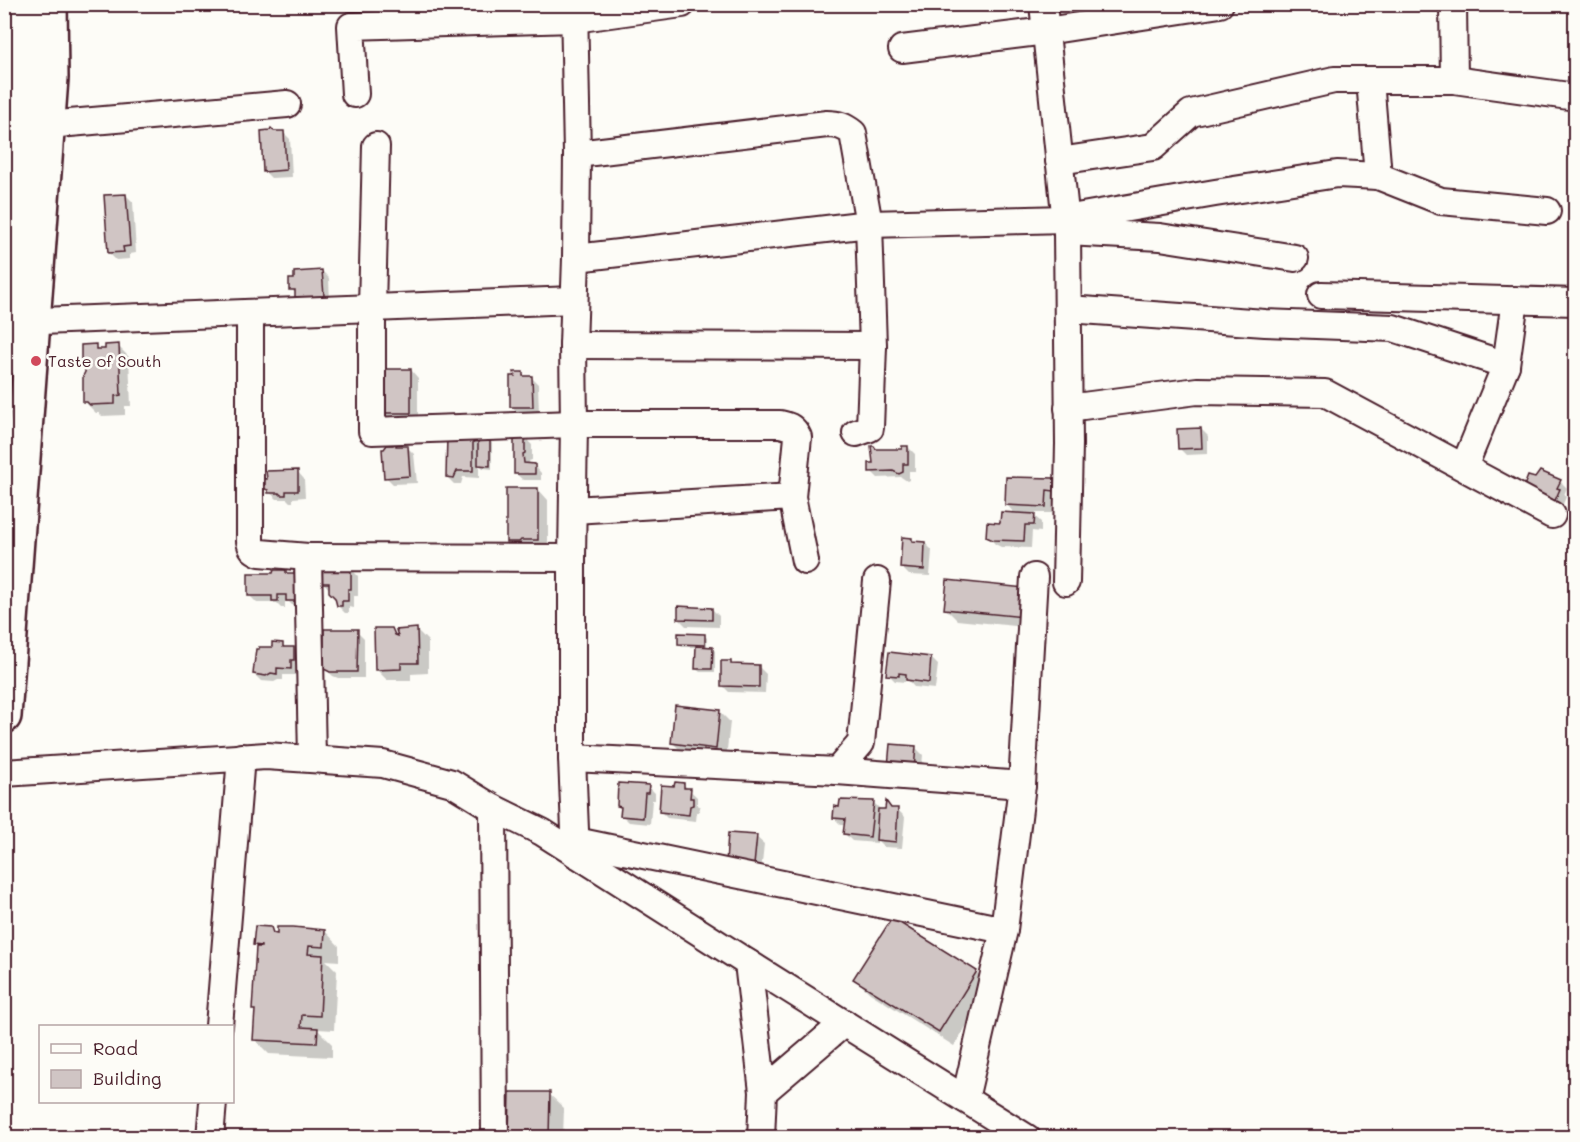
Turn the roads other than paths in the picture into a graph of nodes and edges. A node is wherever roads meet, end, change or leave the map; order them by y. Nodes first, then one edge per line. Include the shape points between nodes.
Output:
1 (682, 4) edge
2 (1043, 4) edge
3 (1220, 4) edge
4 (1453, 4) edge
5 (28, 12) edge
6 (574, 12) edge
7 (1046, 31) junction
8 (902, 49) dead end
9 (1370, 80) junction
10 (1454, 80) junction
11 (355, 94) dead end
12 (1575, 97) edge
13 (287, 104) dead end
14 (47, 125) junction
15 (376, 146) dead end
16 (577, 154) junction
17 (1059, 161) junction
18 (1378, 176) junction
19 (1547, 210) dead end
20 (868, 224) junction
21 (1066, 225) junction
22 (576, 258) junction
23 (1295, 258) dead end
24 (1321, 295) dead end
25 (574, 300) junction
26 (1515, 300) junction
27 (1575, 302) edge
28 (372, 308) junction
29 (1068, 309) junction
30 (250, 313) junction
31 (14, 343) edge
32 (573, 345) junction
33 (873, 346) junction
34 (1506, 365) junction
35 (1068, 408) junction
36 (574, 424) junction
37 (856, 433) dead end
38 (1464, 467) junction
39 (792, 497) junction
40 (573, 510) junction
41 (1552, 515) dead end
42 (308, 556) junction
43 (572, 558) junction
44 (805, 561) dead end
45 (1034, 577) dead end
46 (877, 581) dead end
47 (1066, 582) dead end
48 (4, 716) edge
49 (241, 757) junction
50 (572, 758) junction
51 (312, 759) junction
52 (837, 771) junction
53 (4, 773) edge
54 (1022, 785) junction
55 (493, 808) junction
56 (576, 847) junction
57 (1004, 930) junction
58 (748, 963) junction
59 (844, 1023) junction
60 (219, 1025) edge
61 (763, 1092) junction
62 (965, 1099) junction
63 (213, 1103) edge
64 (210, 1137) edge
65 (495, 1137) edge
66 (761, 1137) edge
67 (1027, 1137) edge

1 - 6 street
2 - 7 street
3 - 7 street
4 - 10 street
5 - 14 main road via 51,78
5 - 31 main road
6 - 11 street via 351,26
6 - 16 street
7 - 8 street
7 - 17 street
9 - 10 street
9 - 17 street via 1334,80 1191,113 1153,147
9 - 18 street
10 - 12 street
13 - 14 street
14 - 31 main road
15 - 28 street
16 - 20 street via 837,124 853,133
16 - 22 street
17 - 21 street
18 - 19 street via 1441,201
18 - 21 street via 1337,174 1215,193
20 - 21 street
20 - 22 street
20 - 33 street
21 - 23 street
21 - 29 street
22 - 25 street
24 - 26 street
25 - 28 street
25 - 32 street
26 - 27 street
26 - 34 street
28 - 30 street
28 - 36 street via 372,431
29 - 34 street via 1393,328
29 - 35 street
30 - 31 street
30 - 42 street via 251,547 260,553
31 - 48 main road
32 - 33 street
32 - 36 street
33 - 37 street via 870,428
34 - 38 street
35 - 38 street via 1197,391 1325,393
35 - 47 street
36 - 39 street via 789,426 798,437
36 - 40 street
38 - 41 street
39 - 40 street
39 - 44 street
40 - 43 street
42 - 43 street
42 - 51 street
43 - 50 street
45 - 54 street
46 - 52 street via 861,743
49 - 51 street
49 - 53 street
49 - 60 street
50 - 52 street
50 - 56 street
51 - 55 street via 382,764 412,772 452,783
52 - 54 street
54 - 57 street
55 - 56 street
55 - 65 street
56 - 57 street
56 - 58 street
57 - 62 street
58 - 59 street
58 - 61 street
59 - 61 street
59 - 62 street
61 - 66 street
62 - 67 street
63 - 64 street

